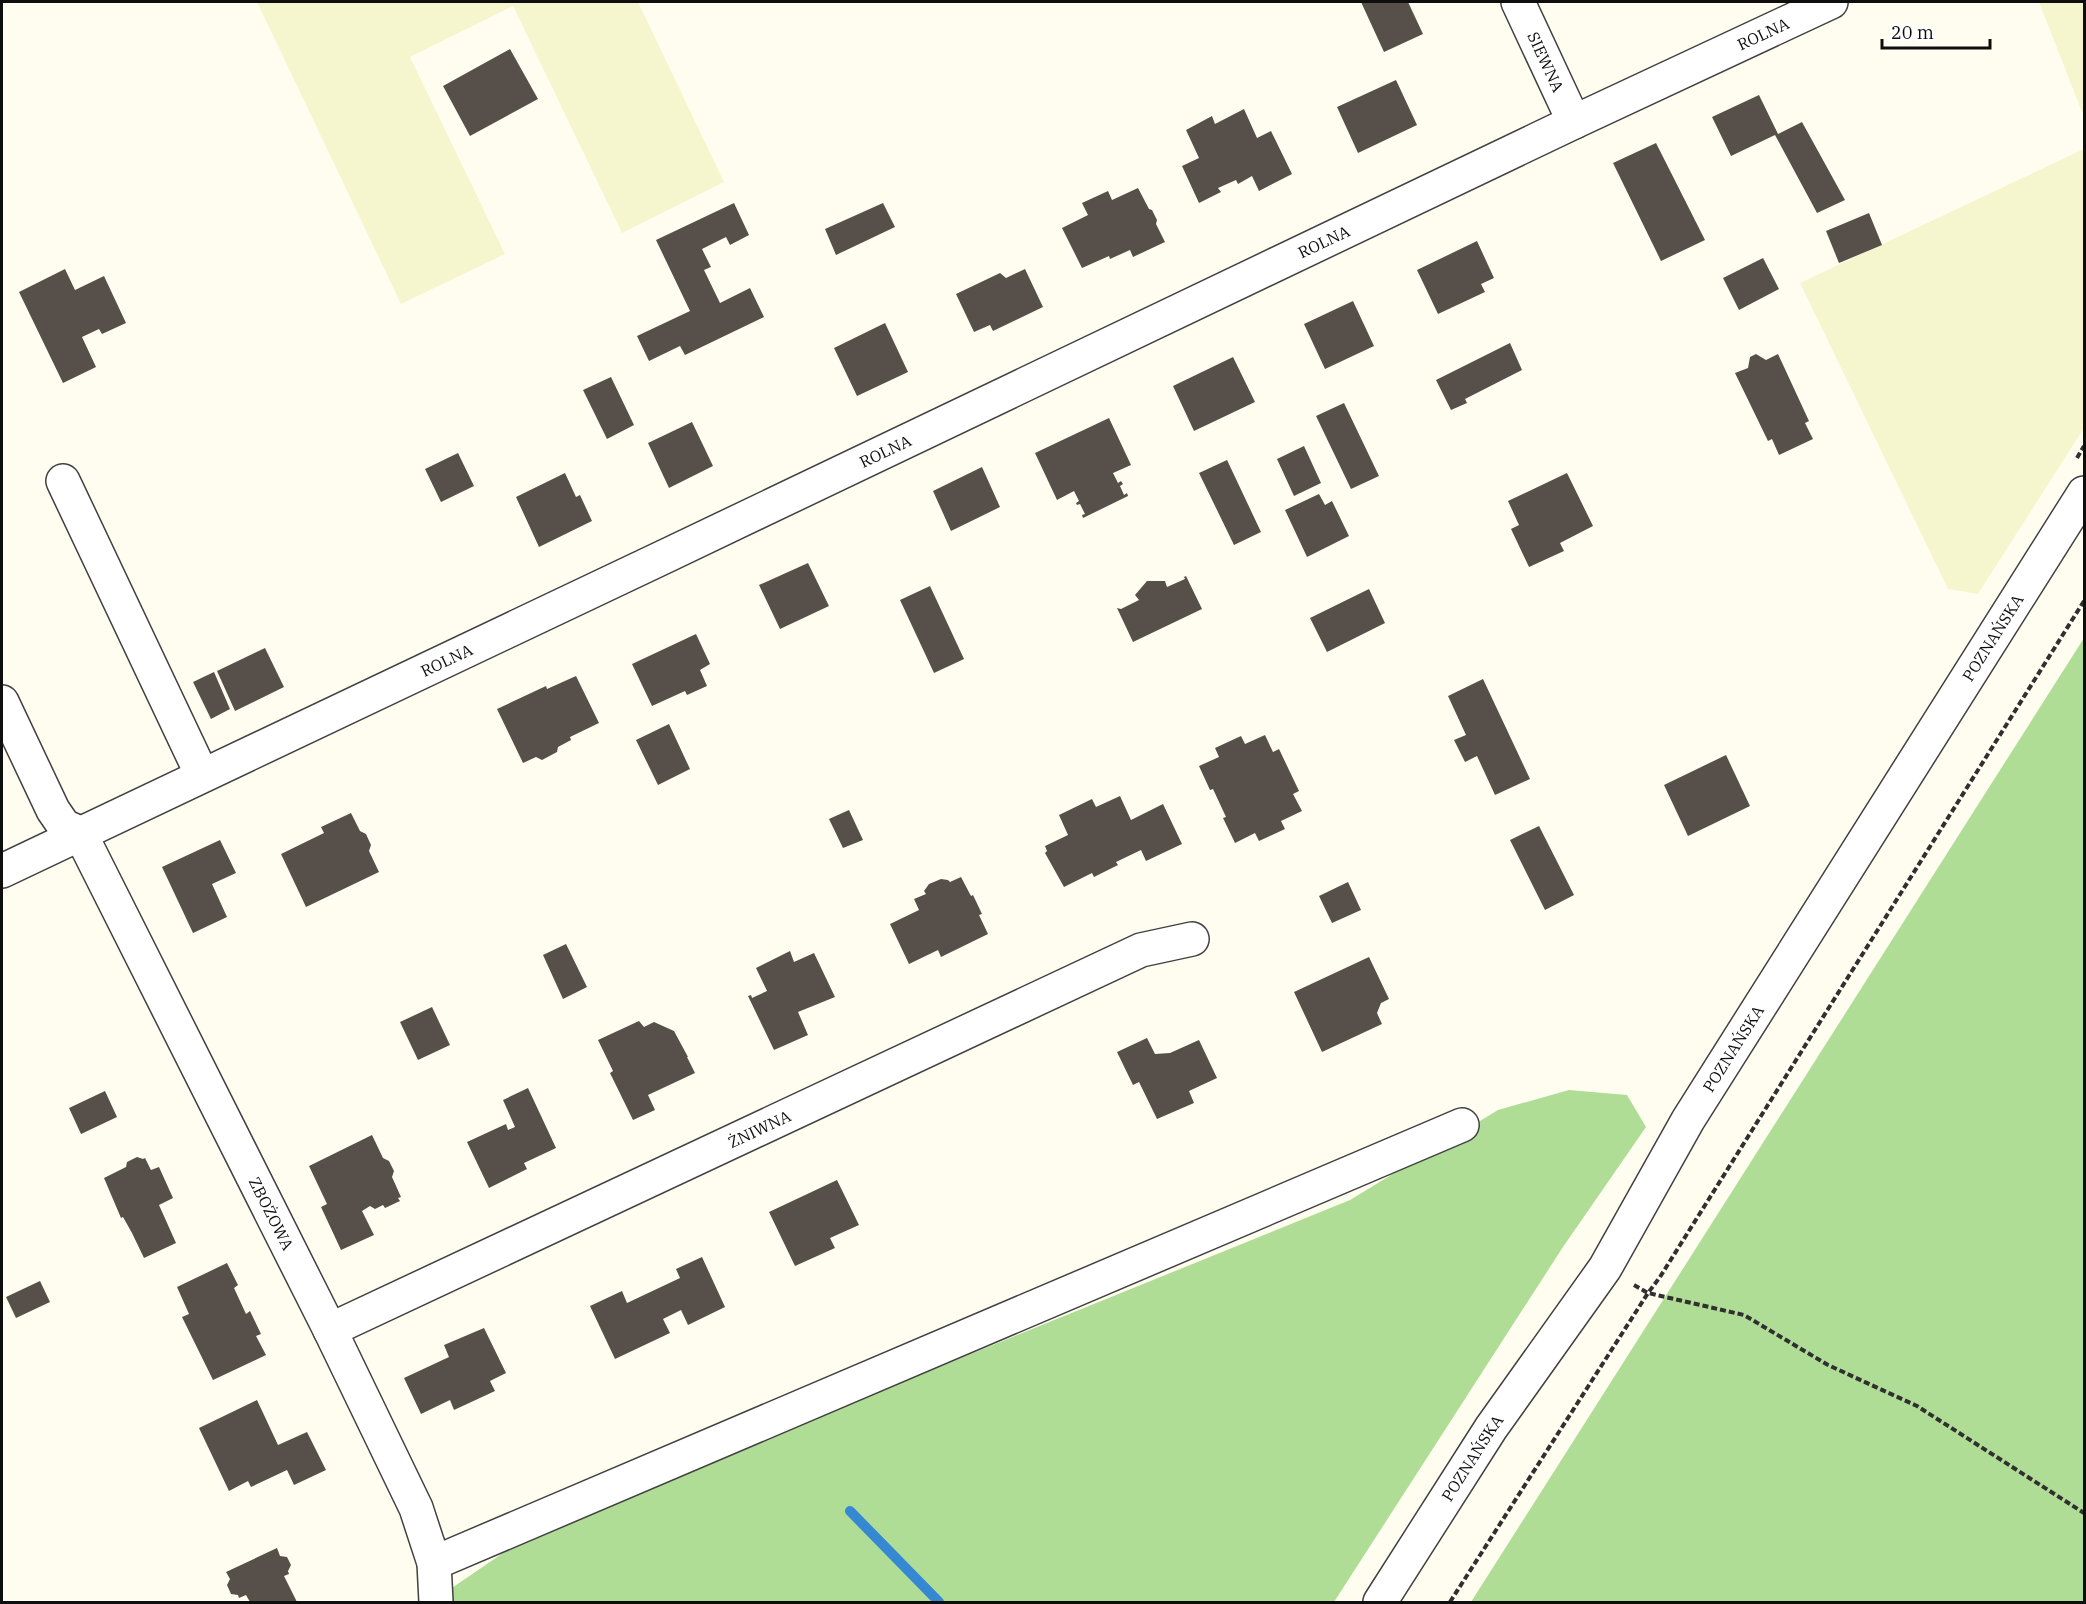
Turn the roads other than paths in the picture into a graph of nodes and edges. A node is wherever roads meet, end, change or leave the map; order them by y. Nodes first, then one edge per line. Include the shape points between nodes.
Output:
1 (1518, 2) edge
2 (1831, 2) edge
3 (1574, 122) junction
4 (63, 481) dead end
5 (2085, 493) edge
6 (2, 702) edge
7 (202, 775) junction
8 (80, 833) junction
9 (2, 871) edge
10 (1192, 939) dead end
11 (1462, 1125) dead end
12 (330, 1330) junction
13 (434, 1563) junction
14 (436, 1602) edge
15 (1380, 1602) edge

1 - 3 street, SIEWNA
2 - 3 street, ROLNA
3 - 7 street, ROLNA
4 - 7 street
5 - 15 street, POZNAŃSKA via 1688,1120 1605,1269 1491,1428
6 - 8 street via 53,810 64,826
7 - 8 street, ROLNA
8 - 9 street, ROLNA
8 - 12 street, ZBOŻOWA
10 - 12 street, ŻNIWNA via 1142,950
11 - 13 street
12 - 13 street, ZBOŻOWA via 416,1508
13 - 14 street, ZBOŻOWA

